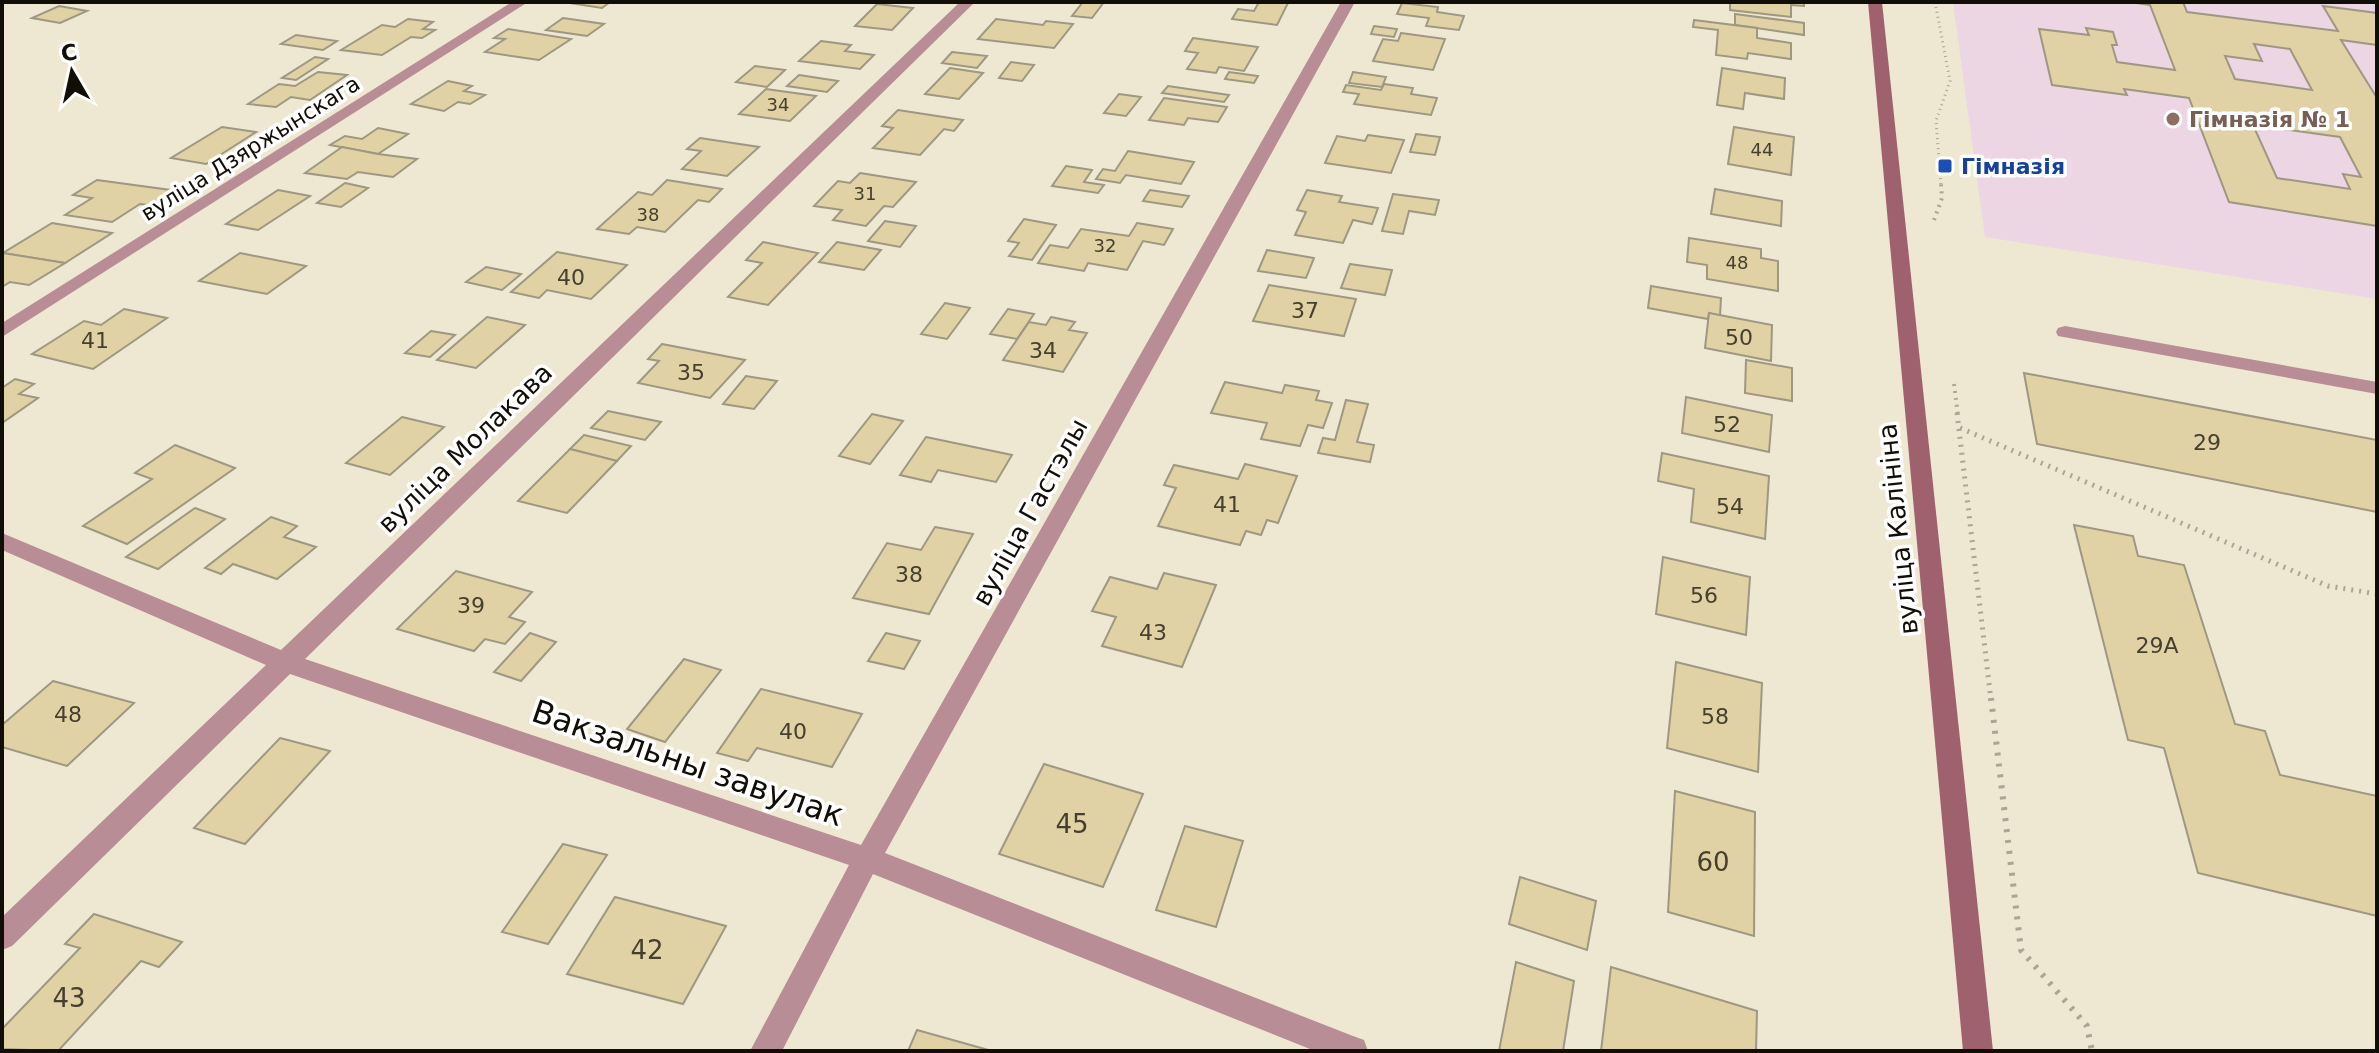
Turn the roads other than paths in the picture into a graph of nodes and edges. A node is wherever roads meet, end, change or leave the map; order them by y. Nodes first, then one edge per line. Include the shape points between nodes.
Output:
1 (521, 2) edge
2 (968, 2) edge
3 (1348, 2) edge
4 (1875, 2) edge
5 (2, 331) edge
6 (2065, 332) dead end
7 (2377, 388) edge
8 (2, 541) edge
9 (284, 662) junction
10 (867, 859) junction
11 (2, 936) edge
12 (765, 1051) edge
13 (1353, 1051) edge
14 (1978, 1051) edge

1 - 5 street, вуліца Дзяржынскага
2 - 9 street, вуліца Молакава
3 - 10 street, вуліца Гастэлы
4 - 14 main road, вуліца Калініна
6 - 7 street
8 - 9 street, Вакзальны завулак
9 - 10 street, Вакзальны завулак
9 - 11 street, вуліца Молакава
10 - 12 street, вуліца Гастэлы
10 - 13 street, Вакзальны завулак

